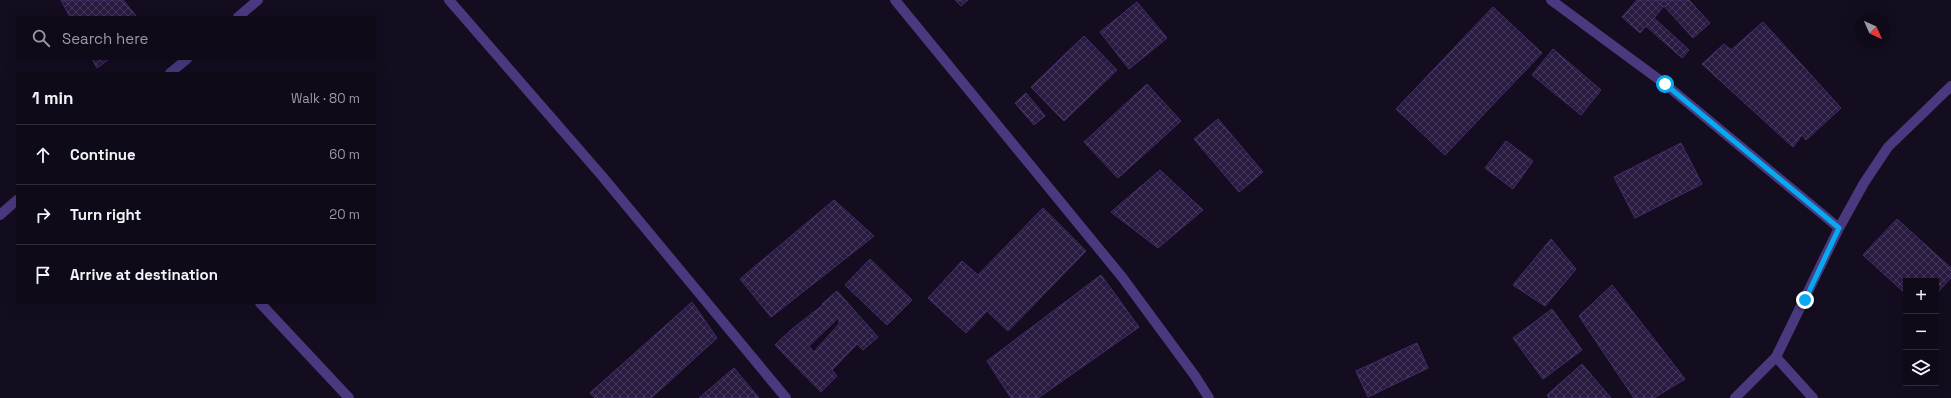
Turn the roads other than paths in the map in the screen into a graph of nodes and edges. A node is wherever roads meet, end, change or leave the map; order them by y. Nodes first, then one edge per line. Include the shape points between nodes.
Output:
1 (258, 0) edge
2 (449, 0) edge
3 (895, 0) edge
4 (1551, 0) edge
5 (239, 16) edge
6 (186, 60) edge
7 (171, 72) edge
8 (1951, 86) edge
9 (16, 201) edge
10 (0, 215) edge
11 (1839, 228) junction
12 (261, 304) edge
13 (1776, 357) junction
14 (343, 396) edge
15 (786, 398) edge
16 (1209, 398) edge
17 (1735, 398) edge
18 (1813, 398) edge

1 - 5 street
2 - 15 street via 602,176
3 - 16 street via 1122,277
4 - 11 street via 1665,84
6 - 7 street
8 - 11 street via 1888,147
9 - 10 street
11 - 13 street
12 - 14 street
13 - 17 street
13 - 18 street

